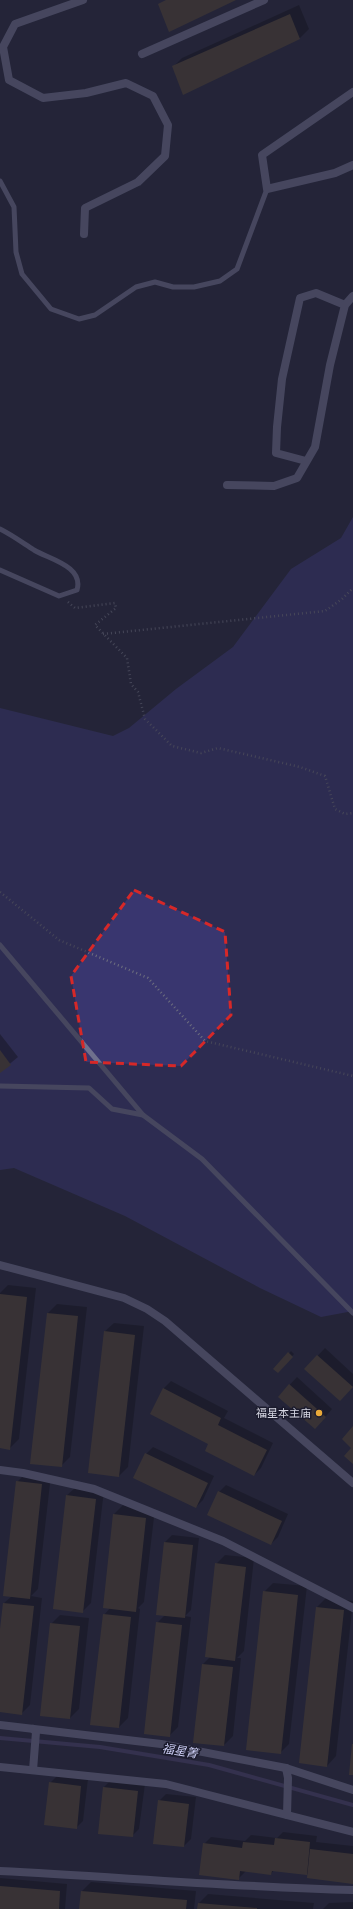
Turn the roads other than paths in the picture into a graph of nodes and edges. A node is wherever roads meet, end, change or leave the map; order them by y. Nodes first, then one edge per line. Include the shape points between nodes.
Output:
1 (83, 0) edge
2 (264, 0) edge
3 (142, 54) dead end
4 (353, 92) edge
5 (353, 166) edge
6 (0, 181) edge
7 (267, 189) junction
8 (84, 234) dead end
9 (353, 296) edge
10 (345, 305) junction
11 (306, 461) junction
12 (227, 485) dead end
13 (0, 529) edge
14 (0, 570) edge
15 (0, 946) edge
16 (0, 1086) edge
17 (143, 1115) junction
18 (0, 1265) edge
19 (353, 1313) edge
20 (0, 1470) edge
21 (353, 1483) edge
22 (353, 1608) edge
23 (0, 1725) edge
24 (35, 1731) junction
25 (0, 1766) edge
26 (286, 1768) junction
27 (33, 1770) junction
28 (353, 1790) edge
29 (287, 1815) junction
30 (353, 1832) edge
31 (0, 1871) edge
32 (353, 1890) edge

1 - 8 street via 14,24 3,47 9,80 43,98 86,93 126,83 153,96 168,125 165,156 138,182 85,208
2 - 3 street
4 - 7 street via 262,155
5 - 7 street via 336,173
6 - 7 lane via 14,207 16,252 22,274 51,309 79,319 96,315 136,287 155,282 173,287 194,288 220,282 237,269
9 - 10 street
10 - 11 street via 330,366 315,447
10 - 11 street via 316,293 300,298 282,379 276,453
11 - 12 street via 297,478 274,486
13 - 14 lane via 65,564 76,575 79,584 77,590 60,596
15 - 17 lane
16 - 17 lane via 89,1088 112,1109
17 - 19 lane via 202,1159
18 - 21 street via 124,1298 147,1309 165,1321
20 - 22 street via 23,1472 94,1489 223,1541
23 - 24 street
24 - 26 street via 161,1744
24 - 27 street
25 - 27 street
26 - 28 street
26 - 29 street
27 - 29 street via 166,1784
29 - 30 street
31 - 32 street via 275,1888

